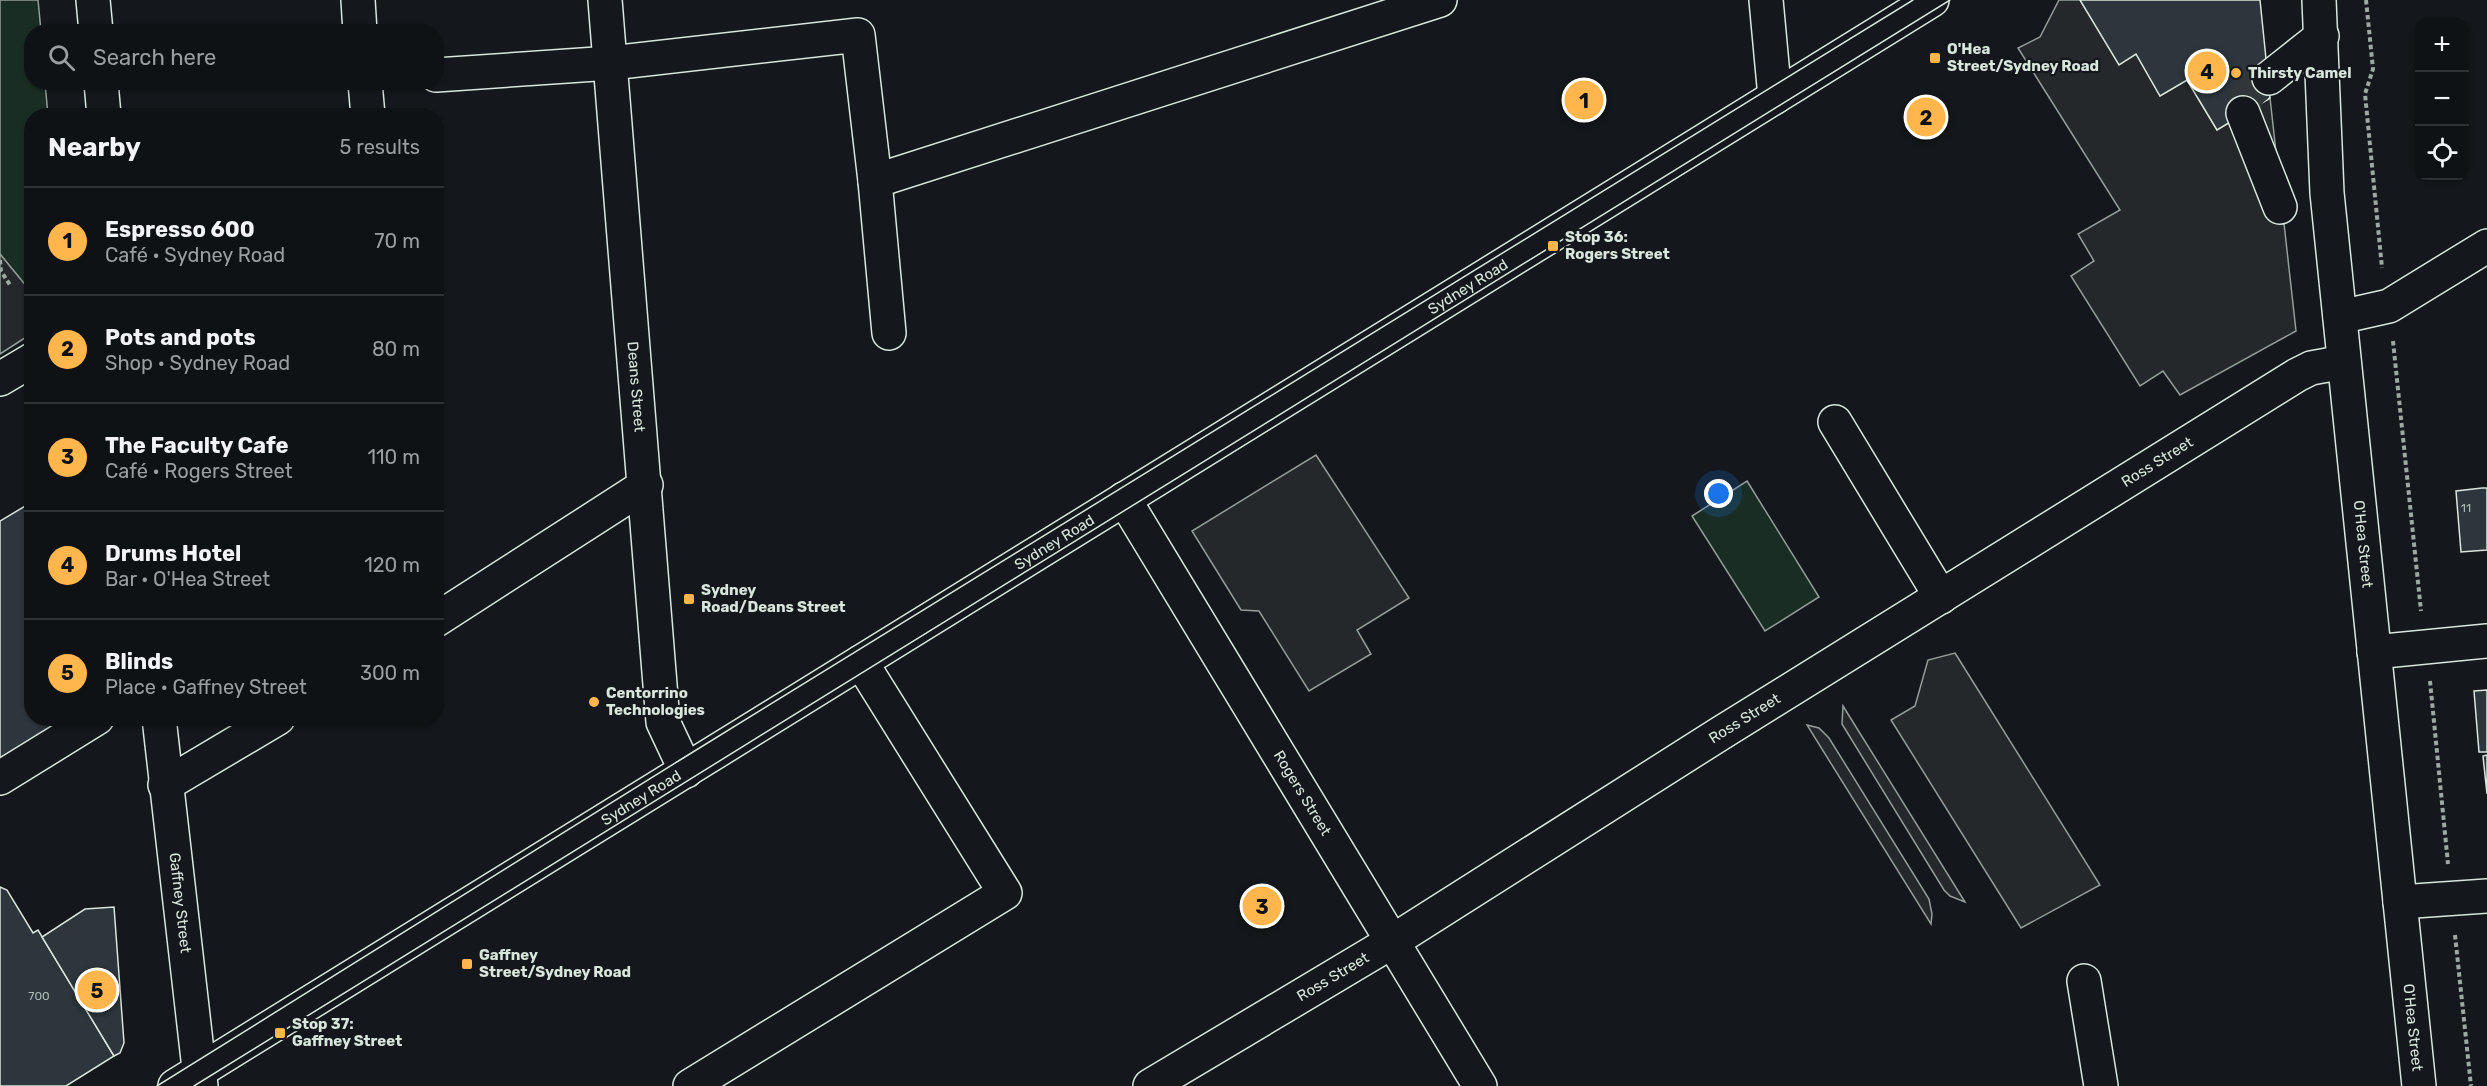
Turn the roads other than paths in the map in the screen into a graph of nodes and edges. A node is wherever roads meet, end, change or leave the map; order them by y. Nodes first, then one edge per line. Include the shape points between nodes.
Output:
1 (93, 0) edge
2 (358, 0) edge
3 (605, 0) edge
4 (1440, 0) edge
5 (1766, 0) edge
6 (1932, 0) edge
7 (2319, 0) edge
8 (95, 24) edge
9 (360, 24) edge
10 (2322, 36) junction
11 (610, 63) junction
12 (444, 74) edge
13 (2268, 78) tunnel mouth
14 (102, 90) edge
15 (366, 90) edge
16 (1775, 97) junction
17 (103, 108) edge
18 (367, 108) edge
19 (2243, 113) dead end
20 (874, 181) junction
21 (2280, 207) dead end
22 (2487, 246) edge
23 (2340, 317) junction
24 (889, 333) dead end
25 (2344, 362) junction
26 (24, 365) edge
27 (0, 379) edge
28 (1835, 422) dead end
29 (646, 485) junction
30 (1124, 499) junction
31 (1941, 597) junction
32 (444, 615) edge
33 (2487, 641) edge
34 (2374, 652) junction
35 (861, 662) junction
36 (84, 726) edge
37 (160, 726) edge
38 (265, 726) edge
39 (686, 771) junction
40 (0, 778) edge
41 (165, 785) junction
42 (2487, 896) edge
43 (2400, 902) junction
44 (1393, 941) junction
45 (2084, 981) dead end
46 (192, 1081) edge
47 (690, 1086) edge
48 (1150, 1086) edge
49 (1480, 1086) edge
50 (2101, 1086) edge
51 (2419, 1086) edge

1 - 8 main road
2 - 9 main road
3 - 11 main road, Deans Street
4 - 20 main road
5 - 16 main road
6 - 16 main road, Sydney Road
7 - 10 main road, O'Hea Street
10 - 13 main road
10 - 23 main road, O'Hea Street via 2327,193
11 - 12 main road
11 - 20 main road via 858,35
11 - 29 main road, Deans Street
14 - 17 main road
15 - 18 main road
16 - 30 main road, Sydney Road
19 - 21 main road
20 - 24 main road
22 - 23 main road via 2388,306
23 - 25 main road, O'Hea Street
25 - 31 main road, Ross Street via 2311,368 2297,375
25 - 34 main road, O'Hea Street
26 - 27 main road
28 - 31 main road
29 - 32 main road
29 - 39 main road, Deans Street via 663,722
30 - 35 main road, Sydney Road
30 - 44 main road, Rogers Street
31 - 44 main road, Ross Street
33 - 34 main road
34 - 43 main road, O'Hea Street
35 - 39 main road, Sydney Road
35 - 47 main road via 1005,893
36 - 40 main road
37 - 41 main road, Gaffney Street
38 - 41 main road
39 - 46 main road, Sydney Road
41 - 46 main road, Gaffney Street
42 - 43 main road
43 - 51 main road, O'Hea Street
44 - 48 main road, Ross Street
44 - 49 main road, Rogers Street
45 - 50 main road

